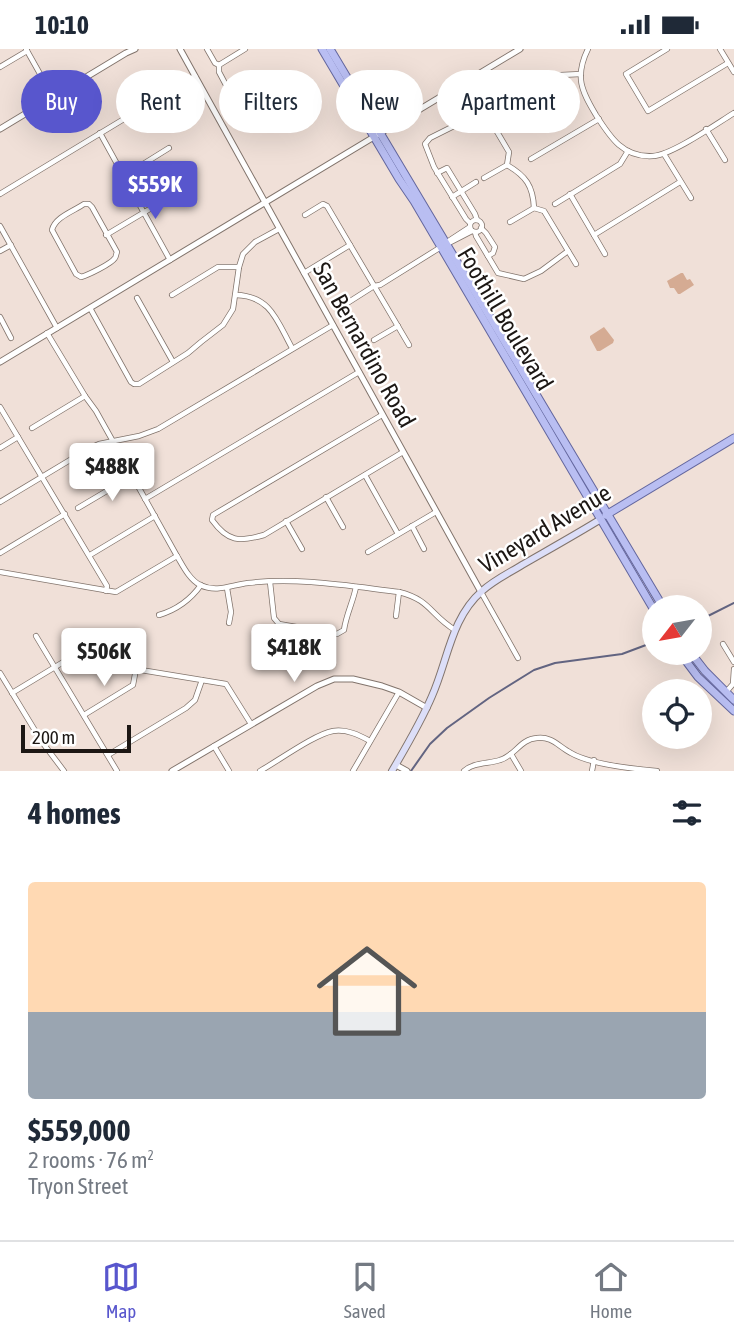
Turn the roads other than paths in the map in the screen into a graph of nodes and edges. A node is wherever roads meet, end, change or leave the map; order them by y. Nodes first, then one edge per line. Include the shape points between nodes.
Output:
1 (135, 49) edge
2 (180, 49) edge
3 (207, 49) edge
4 (245, 49) edge
5 (322, 49) edge
6 (330, 49) edge
7 (520, 49) edge
8 (588, 49) edge
9 (667, 49) edge
10 (720, 49) edge
11 (27, 50) edge
12 (728, 62) junction
13 (219, 65) junction
14 (0, 67) edge
15 (38, 70) edge
16 (98, 70) edge
17 (192, 70) edge
18 (219, 70) edge
19 (485, 70) edge
20 (734, 72) edge
21 (581, 74) joint
22 (205, 94) edge
23 (437, 99) edge
24 (734, 113) edge
25 (21, 116) edge
26 (599, 119) junction
27 (0, 129) edge
28 (706, 129) junction
29 (100, 133) joint
30 (440, 133) edge
31 (498, 133) edge
32 (378, 134) junction
33 (169, 148) dead end
34 (628, 151) junction
35 (664, 154) junction
36 (531, 159) dead end
37 (725, 159) dead end
38 (507, 165) junction
39 (437, 173) junction
40 (124, 176) junction
41 (484, 178) dead end
42 (680, 182) junction
43 (476, 183) dead end
44 (190, 185) dead end
45 (461, 191) junction
46 (0, 194) edge
47 (570, 194) junction
48 (452, 197) junction
49 (691, 198) dead end
50 (264, 202) junction
51 (555, 204) dead end
52 (534, 208) junction
53 (144, 213) junction
54 (305, 215) dead end
55 (477, 220) junction
56 (510, 222) dead end
57 (0, 226) edge
58 (472, 228) junction
59 (481, 228) junction
60 (279, 229) junction
61 (106, 235) junction
62 (594, 235) junction
63 (11, 245) junction
64 (350, 245) junction
65 (444, 245) junction
66 (0, 251) edge
67 (568, 251) junction
68 (605, 254) dead end
69 (488, 256) junction
70 (170, 260) junction
71 (576, 264) dead end
72 (239, 267) junction
73 (303, 273) junction
74 (374, 286) junction
75 (172, 295) dead end
76 (236, 295) junction
77 (137, 298) dead end
78 (341, 307) dead end
79 (90, 308) junction
80 (0, 317) edge
81 (333, 325) junction
82 (398, 326) junction
83 (57, 328) junction
84 (47, 333) junction
85 (11, 338) dead end
86 (374, 340) dead end
87 (409, 345) dead end
88 (292, 348) junction
89 (0, 362) edge
90 (173, 362) junction
91 (359, 372) junction
92 (85, 396) junction
93 (0, 407) edge
94 (382, 415) junction
95 (32, 428) dead end
96 (18, 437) junction
97 (734, 438) edge
98 (113, 441) junction
99 (0, 448) edge
100 (403, 452) junction
101 (365, 475) junction
102 (42, 476) junction
103 (132, 476) junction
104 (326, 498) junction
105 (145, 499) junction
106 (0, 502) edge
107 (78, 508) dead end
108 (436, 512) junction
109 (65, 514) junction
110 (155, 516) junction
111 (604, 516) junction
112 (286, 521) junction
113 (412, 526) junction
114 (343, 527) dead end
115 (398, 534) junction
116 (424, 548) dead end
117 (302, 549) dead end
118 (368, 552) dead end
119 (0, 553) edge
120 (90, 555) junction
121 (177, 556) junction
122 (0, 572) edge
123 (270, 582) junction
124 (201, 585) junction
125 (356, 587) junction
126 (227, 588) junction
127 (106, 591) junction
128 (481, 591) junction
129 (399, 592) junction
130 (646, 595) edge
131 (655, 595) edge
132 (159, 615) dead end
133 (396, 617) dead end
134 (229, 622) dead end
135 (455, 630) junction
136 (36, 636) dead end
137 (723, 644) dead end
138 (518, 658) dead end
139 (734, 662) edge
140 (689, 665) edge
141 (700, 665) edge
142 (55, 667) junction
143 (136, 669) junction
144 (734, 669) edge
145 (0, 673) edge
146 (202, 680) junction
147 (399, 692) junction
148 (725, 692) junction
149 (12, 693) junction
150 (734, 700) edge
151 (427, 708) junction
152 (734, 711) edge
153 (84, 715) junction
154 (251, 725) junction
155 (370, 741) junction
156 (214, 746) junction
157 (511, 754) junction
158 (108, 755) junction
159 (594, 760) junction
160 (394, 768) edge
161 (405, 770) edge
162 (467, 770) edge
163 (64, 771) edge
164 (117, 771) edge
165 (172, 771) edge
166 (229, 771) edge
167 (260, 771) edge
168 (353, 771) edge
169 (522, 771) edge
170 (592, 771) edge
171 (657, 771) edge

1 - 16 street
2 - 17 street, San Bernardino Road
3 - 13 street
4 - 13 street
5 - 32 main road, Foothill Boulevard
6 - 32 main road, Foothill Boulevard
7 - 19 street
8 - 21 street
9 - 12 street via 626,73 648,111
10 - 12 street
11 - 14 street
11 - 15 street
12 - 20 street
13 - 18 street
21 - 26 street via 584,92
22 - 50 street, San Bernardino Road
23 - 32 street
24 - 28 street
25 - 27 street
26 - 34 street via 611,138
26 - 36 street
28 - 35 street
28 - 37 street
29 - 40 street
29 - 46 street
30 - 39 street via 426,142
31 - 38 street via 509,152
32 - 50 street
32 - 65 main road, Foothill Boulevard
33 - 40 street
34 - 35 street via 643,156
34 - 47 street via 620,164
35 - 42 street
38 - 41 street
38 - 52 street via 522,173 534,193
39 - 45 street via 447,168
39 - 48 street
40 - 53 street
42 - 49 street
42 - 62 street
43 - 45 street
44 - 53 street
45 - 48 street
45 - 55 street
47 - 51 street
47 - 62 street
48 - 58 street
50 - 60 street, San Bernardino Road
50 - 70 street
52 - 56 street
52 - 67 street via 544,211
53 - 61 street
53 - 70 street
54 - 64 street via 323,204
55 - 58 street
55 - 59 street
57 - 63 street
58 - 59 street
58 - 65 street
58 - 69 street
59 - 69 street via 495,247
60 - 72 street via 248,247
60 - 73 street, San Bernardino Road
61 - 61 street via 116,257 81,277 52,226 89,204
62 - 68 street
63 - 66 street
63 - 83 street
64 - 73 street
64 - 74 street
65 - 74 street
65 - 111 main road, Foothill Boulevard
67 - 69 street via 524,279 498,273
67 - 71 street
70 - 79 street
72 - 75 street via 218,267
72 - 76 street
73 - 81 street, San Bernardino Road
74 - 78 street
74 - 82 street
76 - 88 street via 251,295 265,303
76 - 90 street via 223,325
77 - 90 street
79 - 83 street
79 - 90 street via 131,383 139,384
80 - 85 street
81 - 88 street
81 - 91 street, San Bernardino Road
82 - 86 street
82 - 87 street
83 - 84 street
84 - 89 street
84 - 92 street
88 - 98 street via 158,429
91 - 94 street, San Bernardino Road
91 - 105 street
92 - 95 street
92 - 98 street
93 - 96 street
94 - 100 street, San Bernardino Road
94 - 112 street via 213,515 212,520 223,533 243,540 264,535
96 - 99 street
96 - 102 street
97 - 111 main road, Vineyard Avenue
98 - 102 street via 90,448
98 - 103 street
100 - 101 street
100 - 108 street, San Bernardino Road
101 - 104 street
101 - 115 street
102 - 106 street
102 - 109 street
103 - 105 street
103 - 107 street
104 - 112 street
104 - 114 street
105 - 110 street
108 - 113 street
108 - 128 street, San Bernardino Road
109 - 119 street
109 - 120 street
110 - 120 street
110 - 121 street
111 - 128 main road, Vineyard Avenue
111 - 130 main road, Foothill Boulevard
111 - 131 main road, Foothill Boulevard
112 - 117 street
113 - 115 street
113 - 116 street
115 - 118 street
120 - 127 street
121 - 124 street
121 - 127 street via 116,592
122 - 127 street
123 - 125 street
123 - 125 street via 279,624 337,634 344,630
123 - 126 street
124 - 126 street
124 - 132 street via 192,597
125 - 129 street
126 - 134 street
128 - 135 main road, Vineyard Avenue
128 - 138 street, San Bernardino Road
129 - 133 street
129 - 135 street via 423,601
135 - 151 main road, Vineyard Avenue
136 - 142 street
137 - 139 street
140 - 152 main road
141 - 148 main road
142 - 143 street via 74,659
142 - 149 street
142 - 153 street
143 - 146 street
143 - 153 street via 133,685
144 - 148 street via 733,684
145 - 149 street
146 - 154 street via 226,684
146 - 158 street via 195,701
147 - 151 street
147 - 154 street via 353,679 334,679
147 - 155 street
148 - 150 main road
149 - 163 street
151 - 160 main road, Vineyard Avenue
153 - 158 street
154 - 156 street
155 - 167 street via 334,731
155 - 168 street
156 - 165 street
156 - 166 street
157 - 159 street via 526,740 544,738
157 - 162 street
157 - 169 street
158 - 164 street
159 - 170 street
159 - 171 street
160 - 161 street

